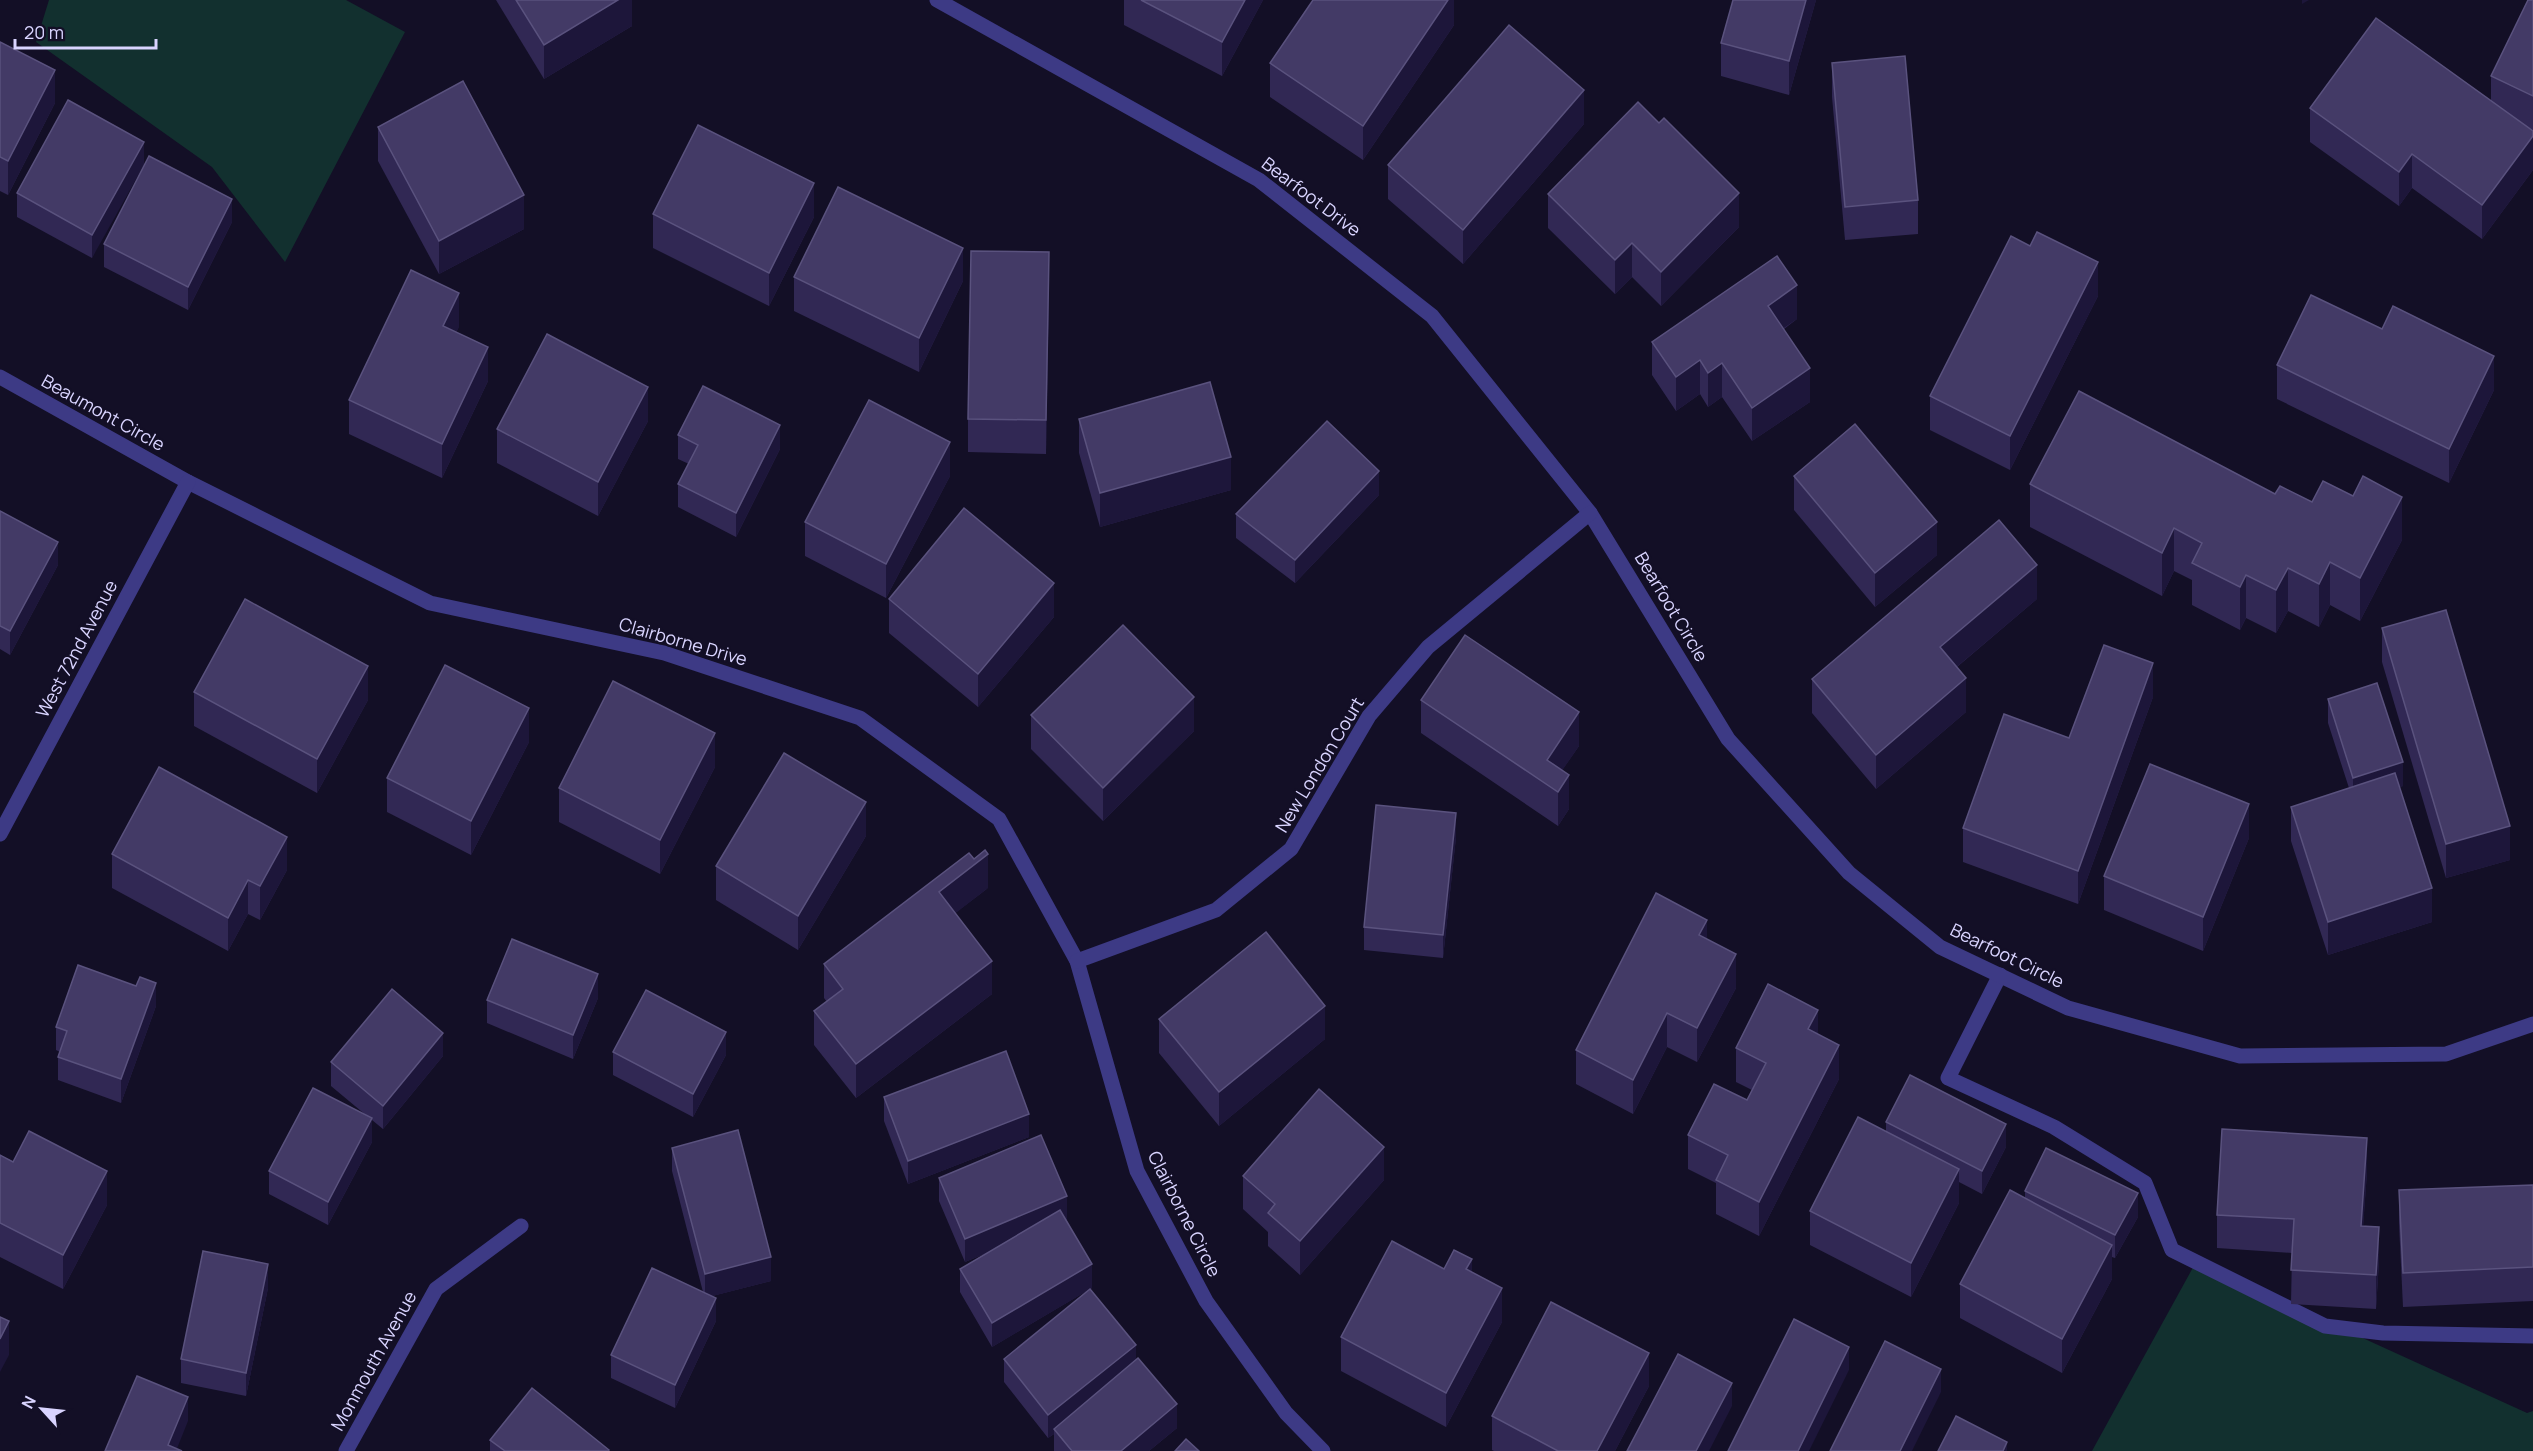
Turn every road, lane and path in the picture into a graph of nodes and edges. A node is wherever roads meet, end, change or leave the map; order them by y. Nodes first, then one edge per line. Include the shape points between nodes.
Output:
1 (937, 0) edge
2 (0, 377) edge
3 (188, 482) junction
4 (1590, 513) junction
5 (0, 834) edge
6 (1077, 962) junction
7 (2000, 975) junction
8 (2533, 1024) edge
9 (521, 1226) dead end
10 (2533, 1336) edge
11 (346, 1451) edge
12 (1323, 1451) edge

1 - 4 street, Bearfoot Drive via 1259,180 1432,316
2 - 3 street, Beaumont Circle
3 - 5 street, West 72nd Avenue
3 - 6 street, Clairborne Drive via 430,603 664,653 860,718 999,819
4 - 6 street, New London Court via 1428,647 1369,716 1291,849 1216,910
4 - 7 street, Bearfoot Circle via 1728,739 1849,873 1940,947
6 - 12 street, Clairborne Circle via 1137,1171 1206,1301 1286,1413
7 - 8 street, Bearfoot Circle via 2068,1008 2240,1056 2446,1054
7 - 10 street via 1948,1078 2054,1127 2145,1183 2172,1250 2325,1326 2383,1333
9 - 11 street, Monmouth Avenue via 436,1289

